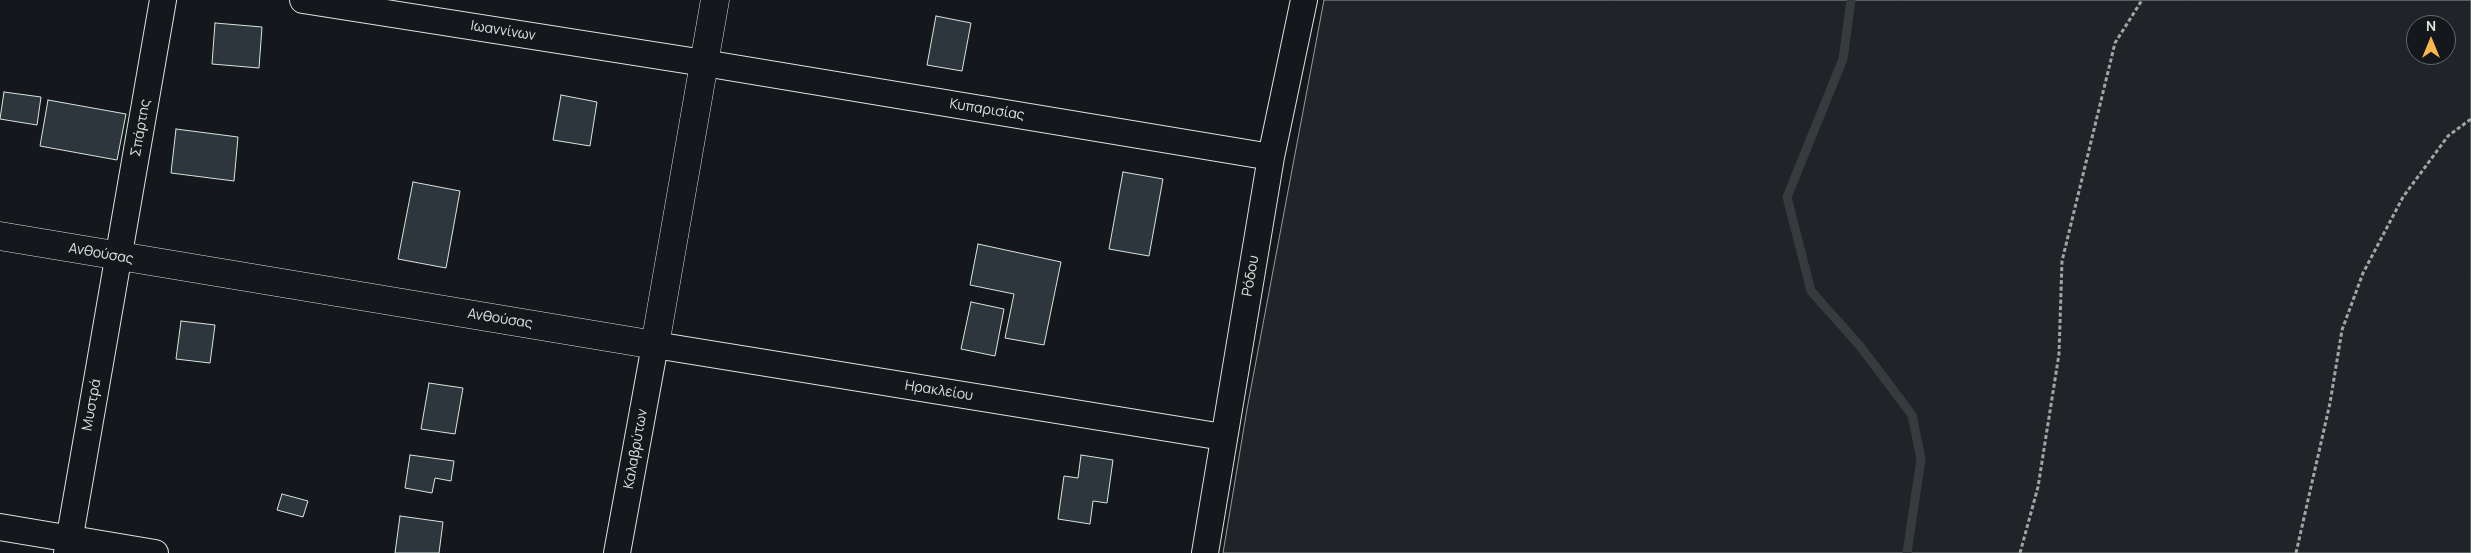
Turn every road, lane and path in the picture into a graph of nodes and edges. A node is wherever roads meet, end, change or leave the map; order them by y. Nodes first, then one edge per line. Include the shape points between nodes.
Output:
1 (163, 0) edge
2 (303, 0) edge
3 (715, 0) edge
4 (1304, 0) edge
5 (2142, 0) edge
6 (704, 63) junction
7 (2471, 119) edge
8 (1271, 157) junction
9 (0, 236) edge
10 (118, 257) junction
11 (655, 345) junction
12 (1223, 437) junction
13 (0, 527) edge
14 (68, 546) edge
15 (155, 553) edge
16 (617, 553) edge
17 (1204, 553) edge
18 (2020, 553) edge
19 (2296, 553) edge

1 - 10 street, Σπάρτης
2 - 6 street, Ιωαννίνων
3 - 6 street
4 - 8 street, Ρόδου
5 - 18 path via 2115,43 2062,261 2057,364 2038,487
6 - 8 street, Κυπαρισίας
6 - 11 street
7 - 19 path via 2448,136 2403,197 2362,273 2342,330 2330,403
8 - 12 street, Ρόδου
9 - 10 street, Ανθούσας
10 - 11 street, Ανθούσας
10 - 14 street, Μυστρά
11 - 12 street, Ηρακλείου
11 - 16 street, Καλαβρύτων
12 - 17 street, Ρόδου
13 - 14 street
14 - 15 street

